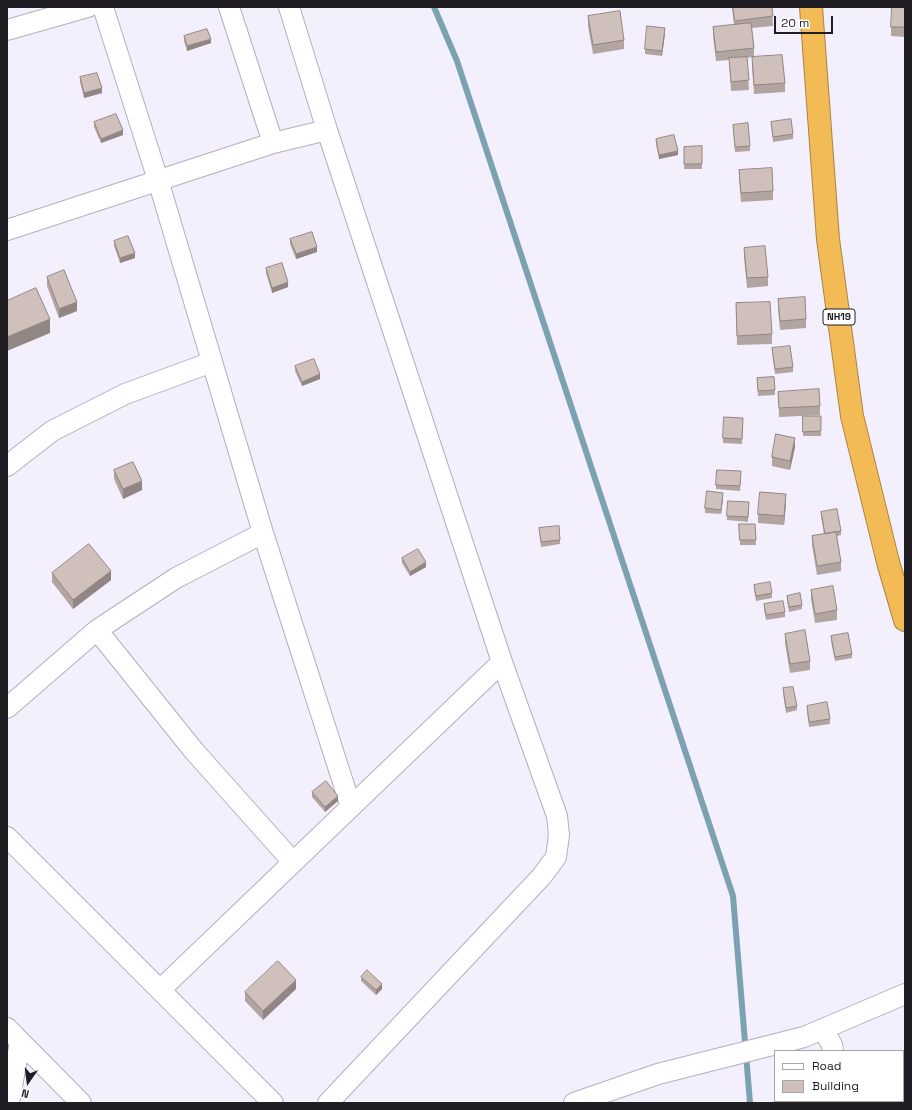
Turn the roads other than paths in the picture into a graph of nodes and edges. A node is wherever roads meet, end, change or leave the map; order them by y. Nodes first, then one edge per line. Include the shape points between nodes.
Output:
1 (88, 7) edge
2 (103, 7) edge
3 (229, 7) edge
4 (289, 7) edge
5 (811, 7) edge
6 (7, 30) edge
7 (327, 130) junction
8 (273, 143) junction
9 (158, 180) junction
10 (7, 230) edge
11 (212, 362) junction
12 (7, 466) edge
13 (263, 533) junction
14 (905, 620) edge
15 (97, 630) junction
16 (502, 662) junction
17 (7, 708) edge
18 (351, 807) junction
19 (7, 837) edge
20 (294, 862) junction
21 (160, 990) junction
22 (905, 994) edge
23 (823, 1029) junction
24 (13, 1035) edge
25 (833, 1050) edge
26 (9, 1103) edge
27 (81, 1103) edge
28 (273, 1103) edge
29 (328, 1103) edge
30 (574, 1103) edge

1 - 6 street
2 - 9 street
3 - 8 street
4 - 7 street
5 - 14 highway, NH19 via 828,238 852,416
7 - 8 street
7 - 16 street
8 - 9 street
9 - 10 street
9 - 11 street
11 - 12 street via 125,394 52,431
11 - 13 street
13 - 15 street via 176,578
13 - 18 street
15 - 17 street
15 - 20 street via 194,751
16 - 18 street
16 - 29 street via 557,816 559,835 556,857 542,876
18 - 20 street
19 - 21 street
20 - 21 street
21 - 28 street
22 - 23 street
23 - 25 street
23 - 30 street via 804,1037 658,1074
24 - 26 street
24 - 27 street

